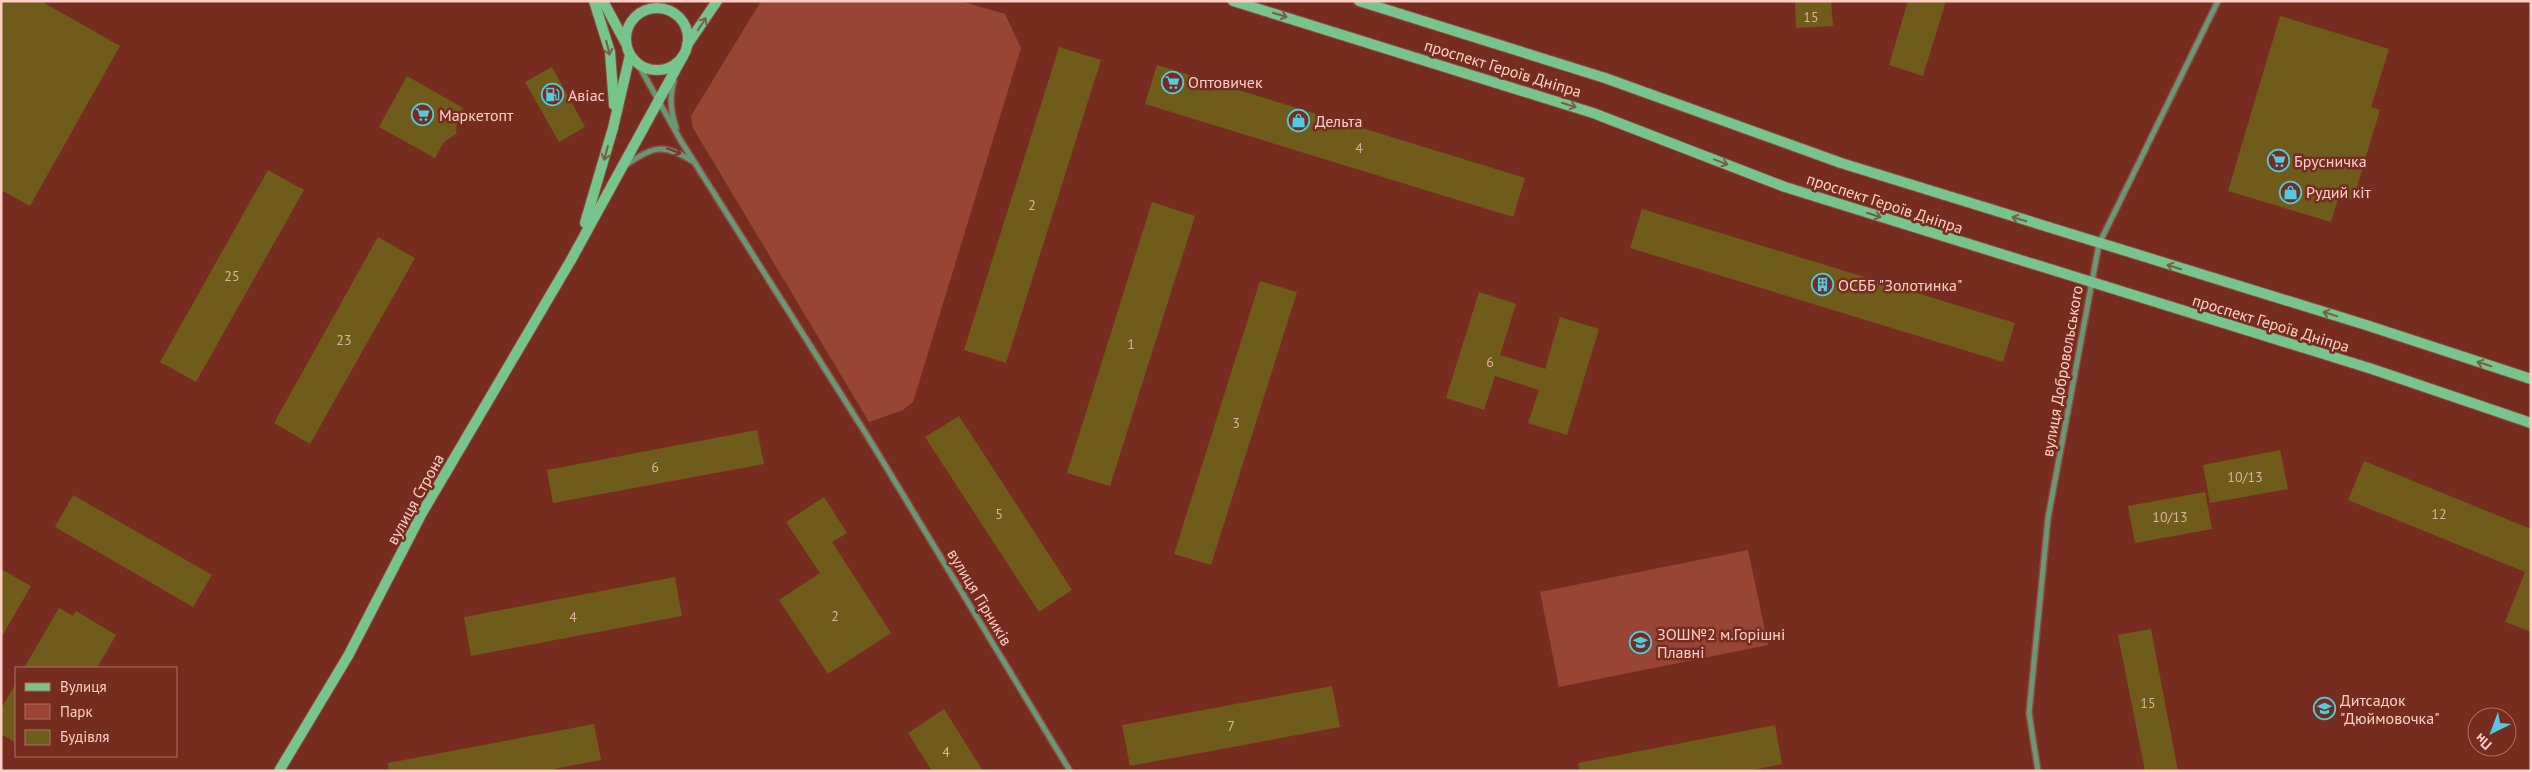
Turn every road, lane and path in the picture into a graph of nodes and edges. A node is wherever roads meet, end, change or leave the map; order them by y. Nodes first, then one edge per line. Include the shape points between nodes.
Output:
1 (594, 1) edge
2 (603, 1) edge
3 (658, 1) edge
4 (717, 1) edge
5 (1233, 1) edge
6 (1359, 1) edge
7 (2218, 1) edge
8 (642, 11) junction
9 (672, 12) junction
10 (631, 54) junction
11 (683, 56) junction
12 (658, 100) junction
13 (613, 128) junction
14 (681, 141) junction
15 (695, 163) junction
16 (620, 169) junction
17 (579, 243) junction
18 (2099, 244) junction
19 (2090, 283) junction
20 (2531, 379) edge
21 (2531, 423) edge
22 (279, 771) edge
23 (1070, 771) edge
24 (2038, 771) edge

1 -> 13 street via 610,52 614,88
2 - 10 street
3 - 8 street
3 - 9 street
11 -> 4 street
5 -> 19 street, проспект Героїв Дніпра via 1593,113 1786,187
18 -> 6 street, проспект Героїв Дніпра via 1841,163 1605,78
7 - 18 street, вулиця Добровольського
8 - 9 street via 652,8
8 - 10 street via 628,26
9 - 11 street via 685,26
10 - 11 street via 646,68 666,68
10 - 12 street
10 - 13 street
11 - 12 street
11 - 14 street via 671,91 671,113
12 - 14 street
12 - 16 street
13 -> 17 street
14 - 15 street, вулиця Гірників
16 -> 15 street via 640,155 667,148
15 - 23 street, вулиця Гірників via 868,437
16 - 17 street
17 - 22 street, вулиця Строна via 422,513 348,656
18 - 19 street, вулиця Добровольського
20 -> 18 street, проспект Героїв Дніпра
19 - 21 street, проспект Героїв Дніпра via 2372,369
19 - 24 street, вулиця Добровольського via 2048,518 2029,713

